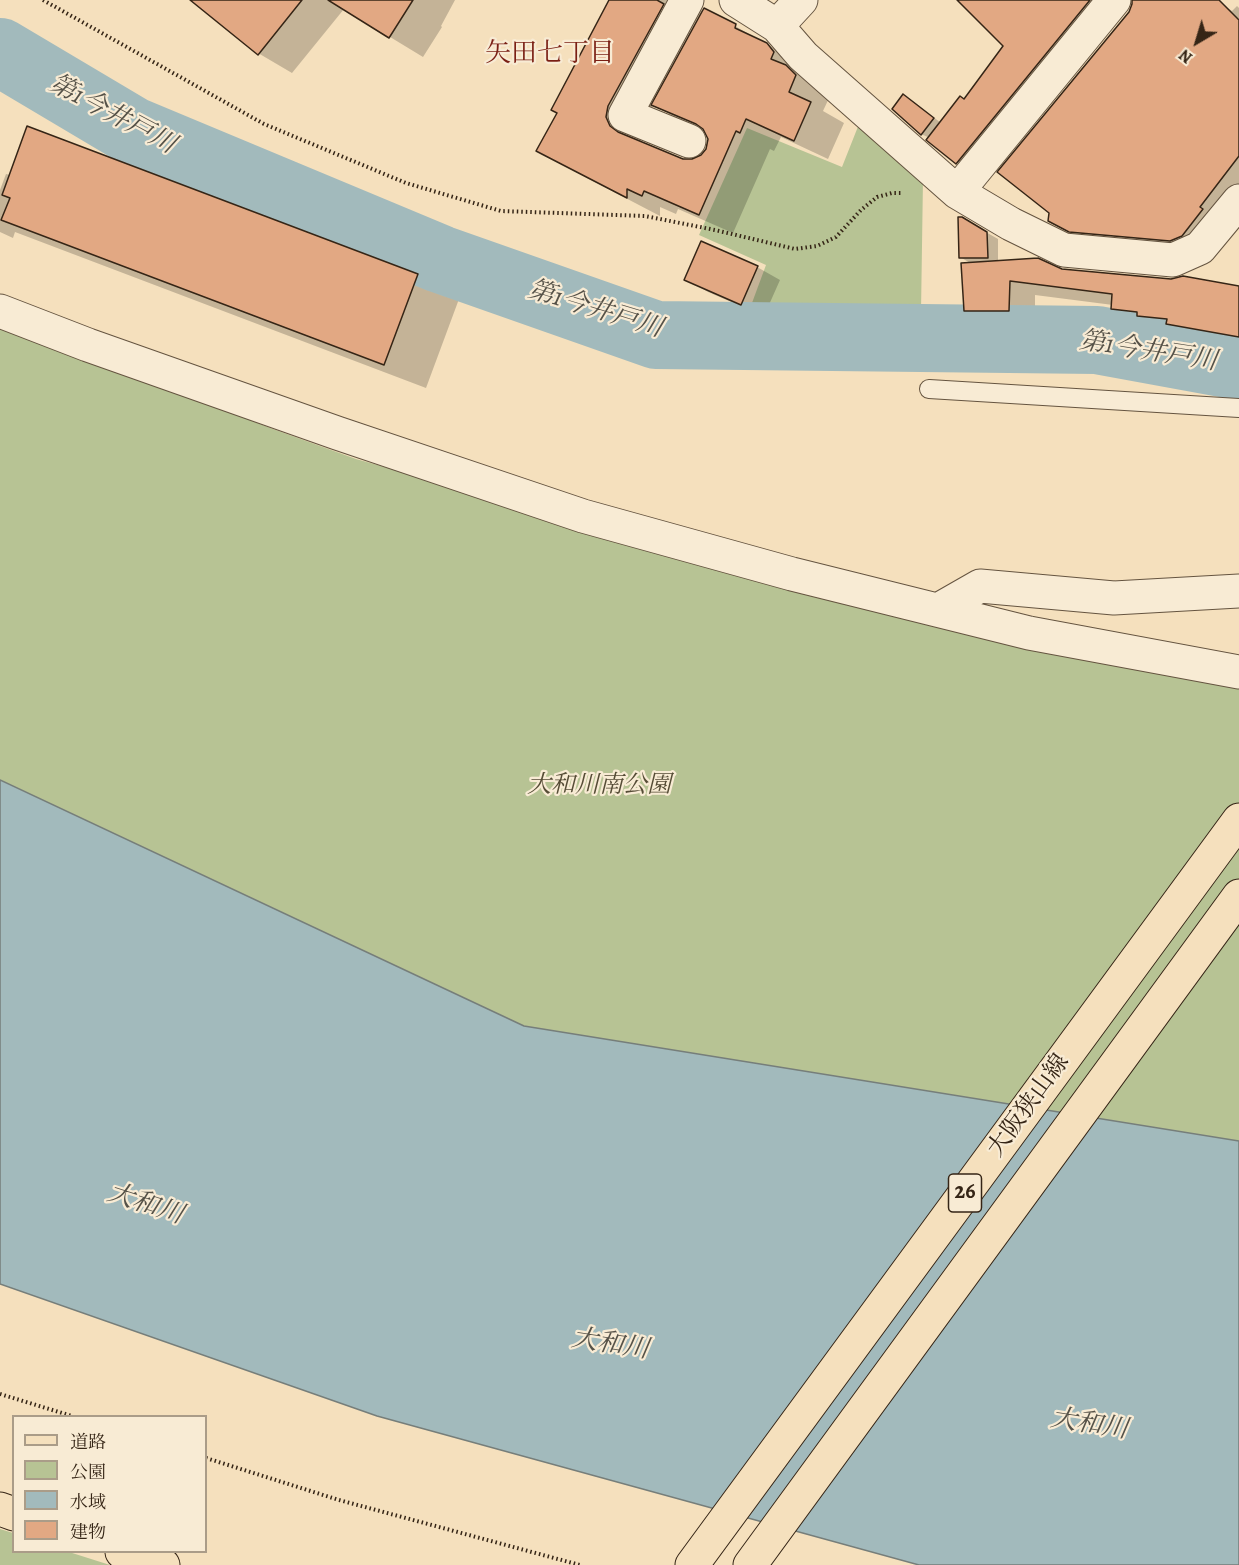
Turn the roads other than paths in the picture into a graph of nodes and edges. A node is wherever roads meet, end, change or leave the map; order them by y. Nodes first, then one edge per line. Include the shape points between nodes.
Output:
1 (687, 0) edge
2 (736, 0) edge
3 (801, 0) edge
4 (1113, 0) edge
5 (777, 26) junction
6 (689, 141) dead end
7 (957, 192) junction
8 (1239, 201) edge
9 (0, 312) edge
10 (929, 389) dead end
11 (1239, 408) edge
12 (1239, 591) edge
13 (938, 610) junction
14 (1239, 672) edge
15 (1239, 820) edge
16 (1239, 896) edge
17 (128, 1553) edge
18 (163, 1565) edge
19 (692, 1565) edge
20 (750, 1565) edge

1 - 6 street via 625,115
2 - 5 street
3 - 5 street
4 - 7 street
5 - 7 street via 802,56
7 - 8 street via 1064,250 1173,260 1200,248
9 - 13 street via 584,516
10 - 11 lane
12 - 13 street via 1114,598 980,586
13 - 14 street via 1029,633
15 - 19 main road, 大阪狭山線 / 26
16 - 20 main road, 大阪狭山線 / 26
17 - 18 main road

